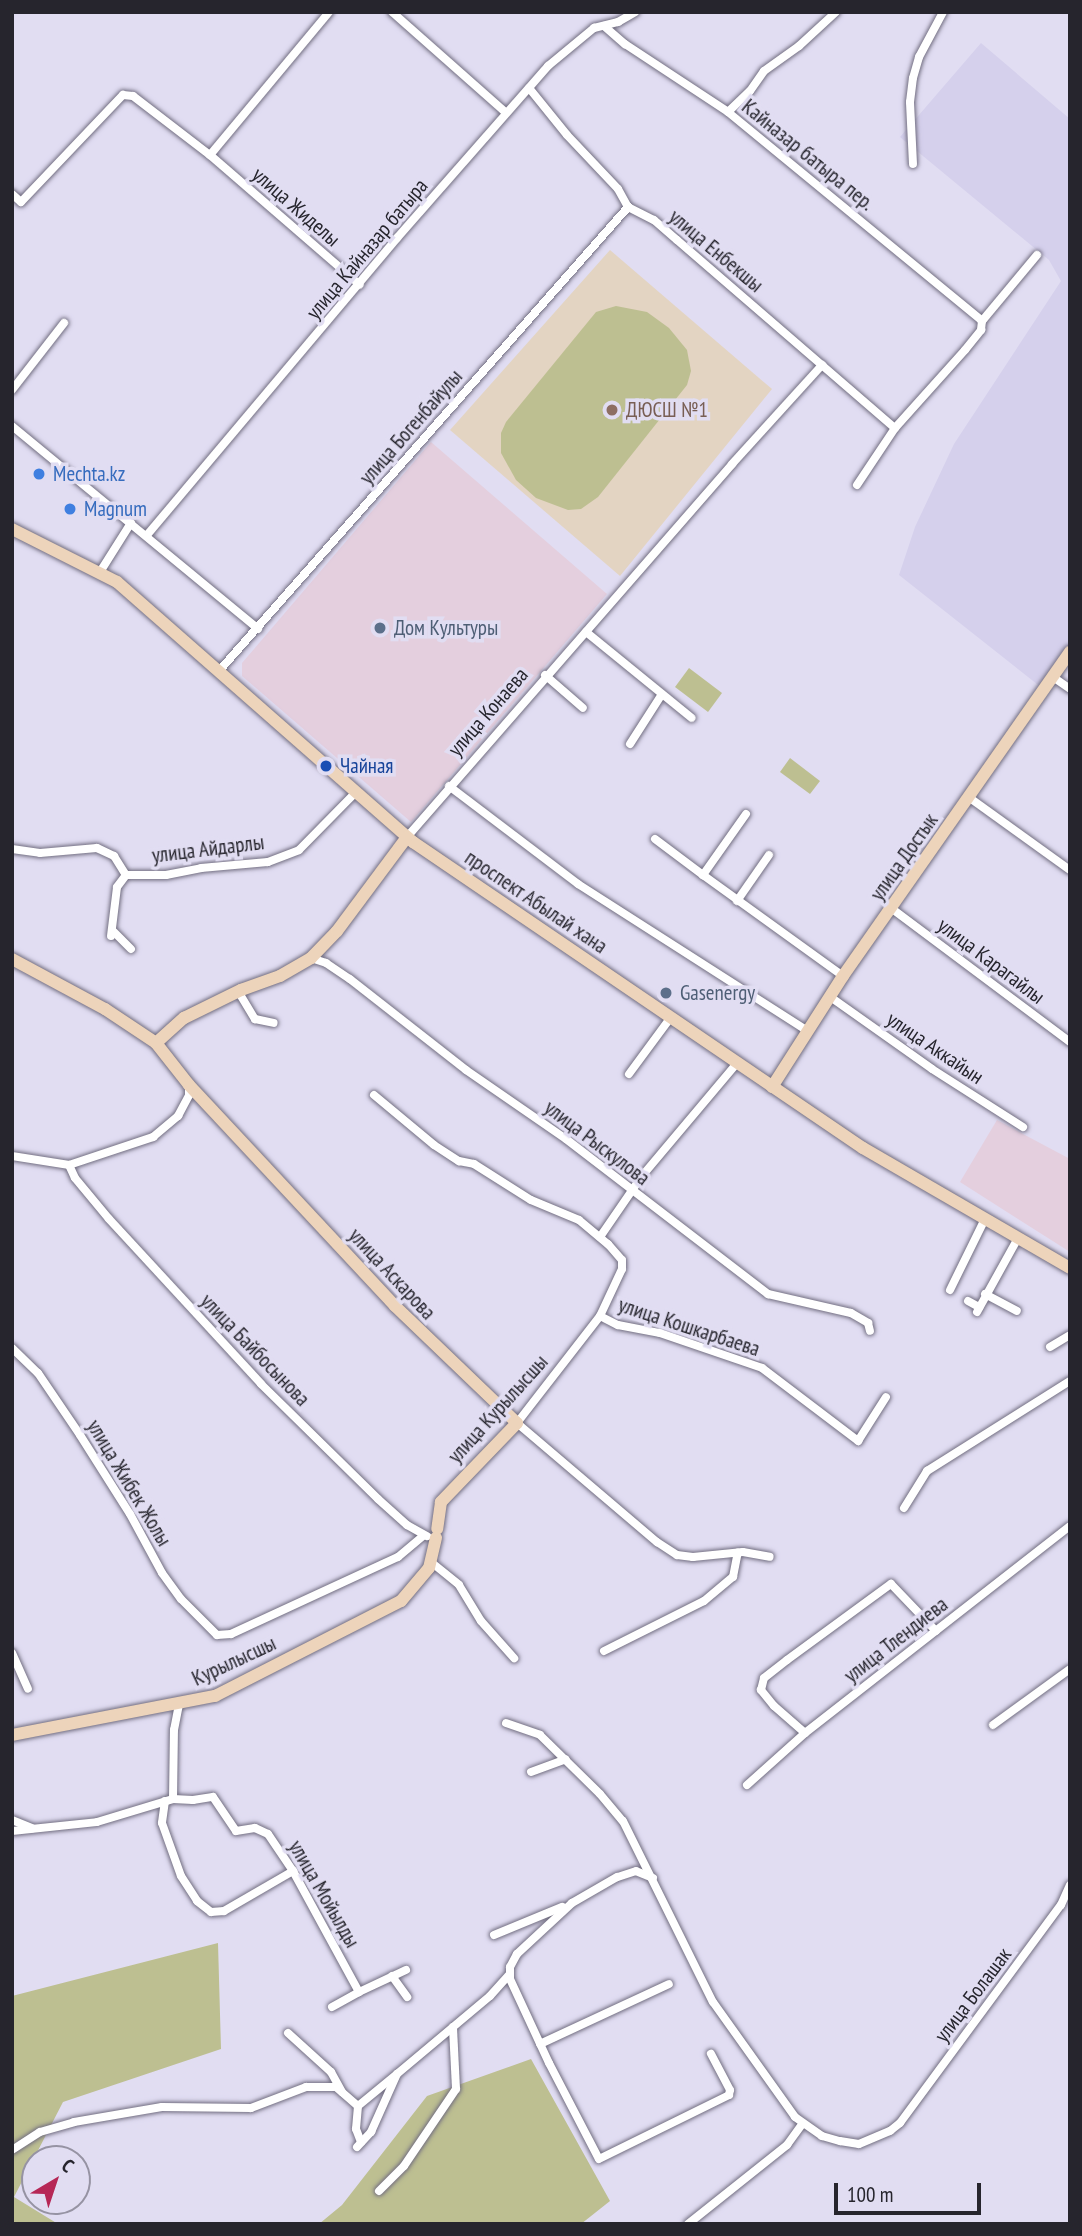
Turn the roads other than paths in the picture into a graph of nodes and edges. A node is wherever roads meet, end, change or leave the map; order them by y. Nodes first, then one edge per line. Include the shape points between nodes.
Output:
1 (330, 12) edge
2 (392, 12) edge
3 (635, 12) edge
4 (836, 12) edge
5 (943, 12) edge
6 (604, 26) junction
7 (529, 88) junction
8 (728, 112) junction
9 (506, 113) junction
10 (210, 155) junction
11 (912, 164) dead end
12 (12, 194) edge
13 (628, 207) junction
14 (1037, 255) dead end
15 (360, 285) junction
16 (982, 321) junction
17 (64, 323) dead end
18 (822, 365) junction
19 (12, 390) edge
20 (12, 426) edge
21 (895, 428) junction
22 (857, 485) dead end
23 (131, 523) junction
24 (12, 529) edge
25 (147, 535) junction
26 (100, 572) junction
27 (258, 629) junction
28 (586, 632) junction
29 (1070, 652) edge
30 (219, 671) junction
31 (545, 676) junction
32 (1053, 677) junction
33 (1070, 689) edge
34 (662, 694) junction
35 (583, 708) dead end
36 (692, 718) dead end
37 (630, 744) dead end
38 (449, 786) junction
39 (356, 792) junction
40 (970, 798) junction
41 (746, 814) dead end
42 (407, 837) junction
43 (655, 839) dead end
44 (12, 849) edge
45 (769, 855) dead end
46 (1070, 870) edge
47 (126, 875) junction
48 (703, 875) junction
49 (737, 901) junction
50 (891, 908) junction
51 (131, 949) dead end
52 (311, 958) junction
53 (12, 959) edge
54 (843, 976) junction
55 (238, 991) junction
56 (830, 996) junction
57 (671, 1017) junction
58 (274, 1023) dead end
59 (806, 1030) junction
60 (1070, 1042) edge
61 (156, 1043) junction
62 (737, 1063) junction
63 (629, 1074) dead end
64 (189, 1085) junction
65 (772, 1087) junction
66 (373, 1094) dead end
67 (1023, 1127) dead end
68 (12, 1156) edge
69 (69, 1165) junction
70 (634, 1189) junction
71 (985, 1219) junction
72 (600, 1237) junction
73 (1017, 1238) junction
74 (1070, 1268) edge
75 (950, 1290) dead end
76 (985, 1294) junction
77 (968, 1301) dead end
78 (1017, 1311) dead end
79 (600, 1316) junction
80 (870, 1331) dead end
81 (1070, 1335) edge
82 (1050, 1347) dead end
83 (12, 1348) edge
84 (1070, 1381) edge
85 (886, 1397) dead end
86 (517, 1423) junction
87 (904, 1508) dead end
88 (1070, 1526) edge
89 (432, 1534) junction
90 (738, 1552) junction
91 (770, 1557) dead end
92 (431, 1562) junction
93 (415, 1587) joint
94 (936, 1631) junction
95 (604, 1651) dead end
96 (12, 1653) edge
97 (514, 1658) dead end
98 (1070, 1669) edge
99 (28, 1689) dead end
100 (179, 1705) junction
101 (506, 1723) dead end
102 (993, 1725) dead end
103 (804, 1733) junction
104 (12, 1735) edge
105 (566, 1759) junction
106 (531, 1772) dead end
107 (747, 1785) dead end
108 (169, 1800) junction
109 (12, 1820) edge
110 (32, 1828) junction
111 (12, 1831) edge
112 (293, 1871) junction
113 (653, 1878) junction
114 (1070, 1885) edge
115 (572, 1903) junction
116 (494, 1935) dead end
117 (406, 1970) dead end
118 (509, 1975) junction
119 (392, 1976) junction
120 (669, 1984) dead end
121 (359, 1992) junction
122 (407, 1997) dead end
123 (332, 2007) dead end
124 (453, 2026) junction
125 (288, 2033) dead end
126 (540, 2044) junction
127 (711, 2054) dead end
128 (397, 2074) junction
129 (342, 2092) junction
130 (358, 2106) junction
131 (803, 2123) junction
132 (12, 2150) edge
133 (379, 2190) dead end
134 (688, 2224) edge

1 - 10 street
2 - 9 street
3 - 6 street, улица Кайназар батыра
4 - 8 street via 764,71
5 - 11 street via 913,78
6 - 7 street, улица Кайназар батыра via 572,44
6 - 8 street, Кайназар батыра пер.
7 - 9 street, улица Кайназар батыра
7 - 13 street, улица Енбекшы via 618,189
8 - 16 street, Кайназар батыра пер.
9 - 15 street, улица Кайназар батыра
10 - 12 street, улица Жиделы via 142,100 123,95 21,202
10 - 15 street, улица Жиделы
13 - 18 street, улица Енбекшы via 654,220
13 - 27 street, улица Богенбайулы
14 - 16 street
15 - 25 street, улица Кайназар батыра
16 - 21 street via 981,330 965,350
17 - 19 street
18 - 21 street, улица Енбекшы
18 - 28 street, улица Конаева
20 - 23 street
21 - 22 street
23 - 25 street
23 - 26 street
24 - 26 street, проспект Абылай хана
25 - 27 street
26 - 30 street, проспект Абылай хана
27 - 30 street, улица Богенбайулы
28 - 31 street, улица Конаева
28 - 34 street
29 - 32 street, улица Достык
30 - 39 street, проспект Абылай хана
31 - 35 street
31 - 38 street, улица Конаева
32 - 33 street
32 - 40 street, улица Достык
34 - 36 street
34 - 37 street
38 - 42 street, улица Конаева
38 - 59 street via 578,884
39 - 42 street, проспект Абылай хана
39 - 47 street, улица Айдарлы via 299,850 268,862 166,875
40 - 46 street
40 - 50 street, улица Достык
41 - 48 street
42 - 52 street, улица Конаева
42 - 57 street, проспект Абылай хана
43 - 48 street
44 - 47 street, улица Айдарлы via 40,853 97,848 114,856
45 - 49 street
47 - 51 street via 117,887 113,934
48 - 49 street
49 - 54 street
50 - 54 street, улица Достык
50 - 60 street, улица Карагайлы
52 - 55 street, улица Конаева via 280,976
52 - 70 street, улица Рыскулова via 350,979 466,1070
53 - 61 street, улица Аскарова via 106,1009
54 - 56 street, улица Достык
55 - 58 street via 255,1019
55 - 61 street, улица Конаева via 184,1018
56 - 59 street, улица Достык
56 - 67 street, улица Аккайын
57 - 62 street, проспект Абылай хана
57 - 63 street
59 - 65 street, улица Достык
61 - 64 street, улица Аскарова
62 - 65 street, проспект Абылай хана
62 - 70 street
64 - 69 street via 178,1116 153,1137
64 - 86 street, улица Аскарова via 395,1307
65 - 71 street, проспект Абылай хана via 863,1148
66 - 72 street via 434,1145 531,1200 565,1213
68 - 69 street
69 - 89 street, улица Байбосынова via 109,1219 242,1364 378,1499
70 - 72 street
70 - 80 street, улица Рыскулова via 641,1199 768,1294 851,1313 868,1323
71 - 73 street, проспект Абылай хана
71 - 75 street
72 - 79 street, улица Курылысшы via 622,1260
73 - 74 street, проспект Абылай хана
73 - 76 street
76 - 77 street via 978,1310
76 - 78 street
79 - 85 street, улица Кошкарбаева via 762,1368 858,1441
79 - 86 street, улица Курылысшы
81 - 82 street
83 - 89 street, улица Жибек Жолы via 38,1373 66,1414 162,1573 217,1635 231,1633 398,1557
84 - 87 street via 927,1471
86 - 89 street, улица Курылысшы via 441,1502
86 - 90 street, улица Аскарова via 677,1555 693,1558
88 - 94 street, улица Тлендиева
89 - 92 street, улица Курылысшы
90 - 91 street, улица Аскарова
90 - 95 street via 733,1577 721,1589 693,1608
92 - 93 street, улица Курылысшы
92 - 97 street via 459,1585 481,1621
93 - 100 street, Курылысшы via 401,1601 262,1673 215,1696
94 - 103 street, улица Тлендиева
94 - 103 street via 891,1584 787,1660 764,1678 761,1690
96 - 99 street
98 - 102 street
100 - 104 street, Курылысшы
100 - 108 street
101 - 105 street via 540,1735
103 - 107 street, улица Тлендиева
105 - 106 street
105 - 113 street via 623,1821
108 - 110 street via 97,1822
108 - 112 street, улица Мойылды via 217,1799 236,1831 255,1828 268,1834
108 - 112 street via 162,1822 181,1876 197,1901 211,1912 224,1911
109 - 110 street
110 - 111 street
112 - 121 street, улица Мойылды
113 - 115 street via 636,1871
113 - 131 street via 713,2002 771,2086
114 - 131 street, улица Болашак via 1061,1905 890,2132 859,2144 822,2136
115 - 116 street
115 - 118 street via 517,1954
117 - 119 street
118 - 124 street
118 - 126 street
119 - 121 street
119 - 122 street
120 - 126 street
121 - 123 street
124 - 128 street
124 - 133 street via 456,2090 404,2166
125 - 129 street via 331,2072
126 - 127 street via 599,2159 729,2095
128 - 130 street
128 - 130 street via 370,2132 359,2144
129 - 130 street
129 - 132 street via 323,2085 251,2108 162,2107 74,2122 40,2132
131 - 134 street via 788,2145

